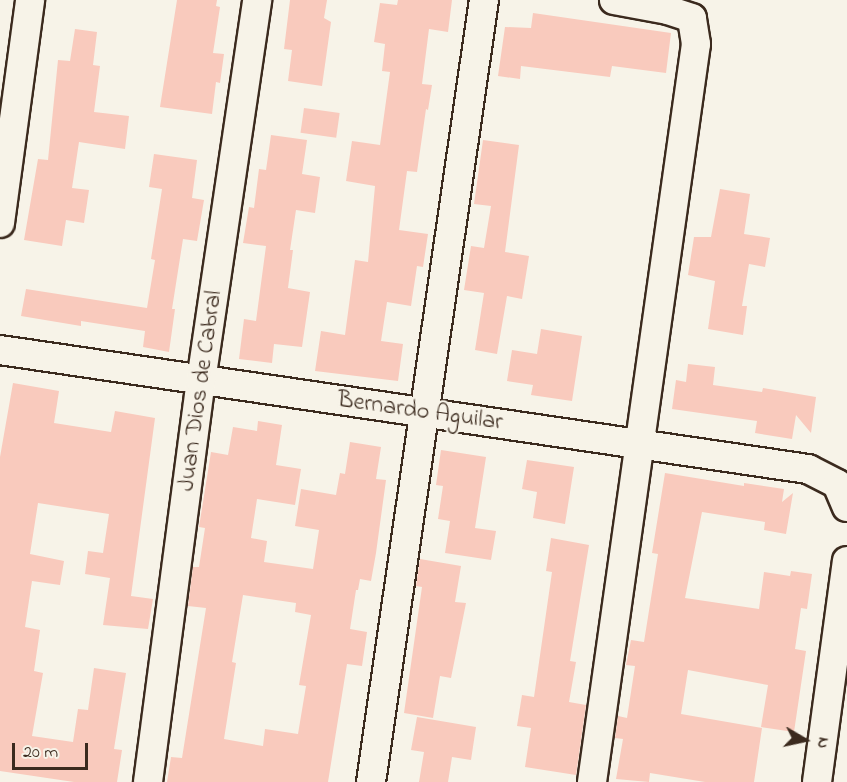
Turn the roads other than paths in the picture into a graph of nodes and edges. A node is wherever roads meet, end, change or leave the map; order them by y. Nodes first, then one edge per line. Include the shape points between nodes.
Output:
1 (30, 0) edge
2 (257, 0) edge
3 (484, 0) edge
4 (614, 0) edge
5 (0, 224) edge
6 (0, 350) edge
7 (201, 381) junction
8 (422, 412) junction
9 (641, 443) junction
10 (842, 496) edge
11 (847, 561) edge
12 (148, 782) edge
13 (371, 782) edge
14 (592, 782) edge
15 (817, 782) edge

1 - 5 street
2 - 7 street, Juan Dios de Cabral
3 - 8 street
4 - 9 street via 692,18 696,44
6 - 7 street, Bernardo Aguilar
7 - 8 street, Bernardo Aguilar
7 - 12 street, Juan Dios de Cabral
8 - 9 street, Bernardo Aguilar
8 - 13 street
9 - 10 street, Bernardo Aguilar via 808,469
9 - 14 street
11 - 15 street

